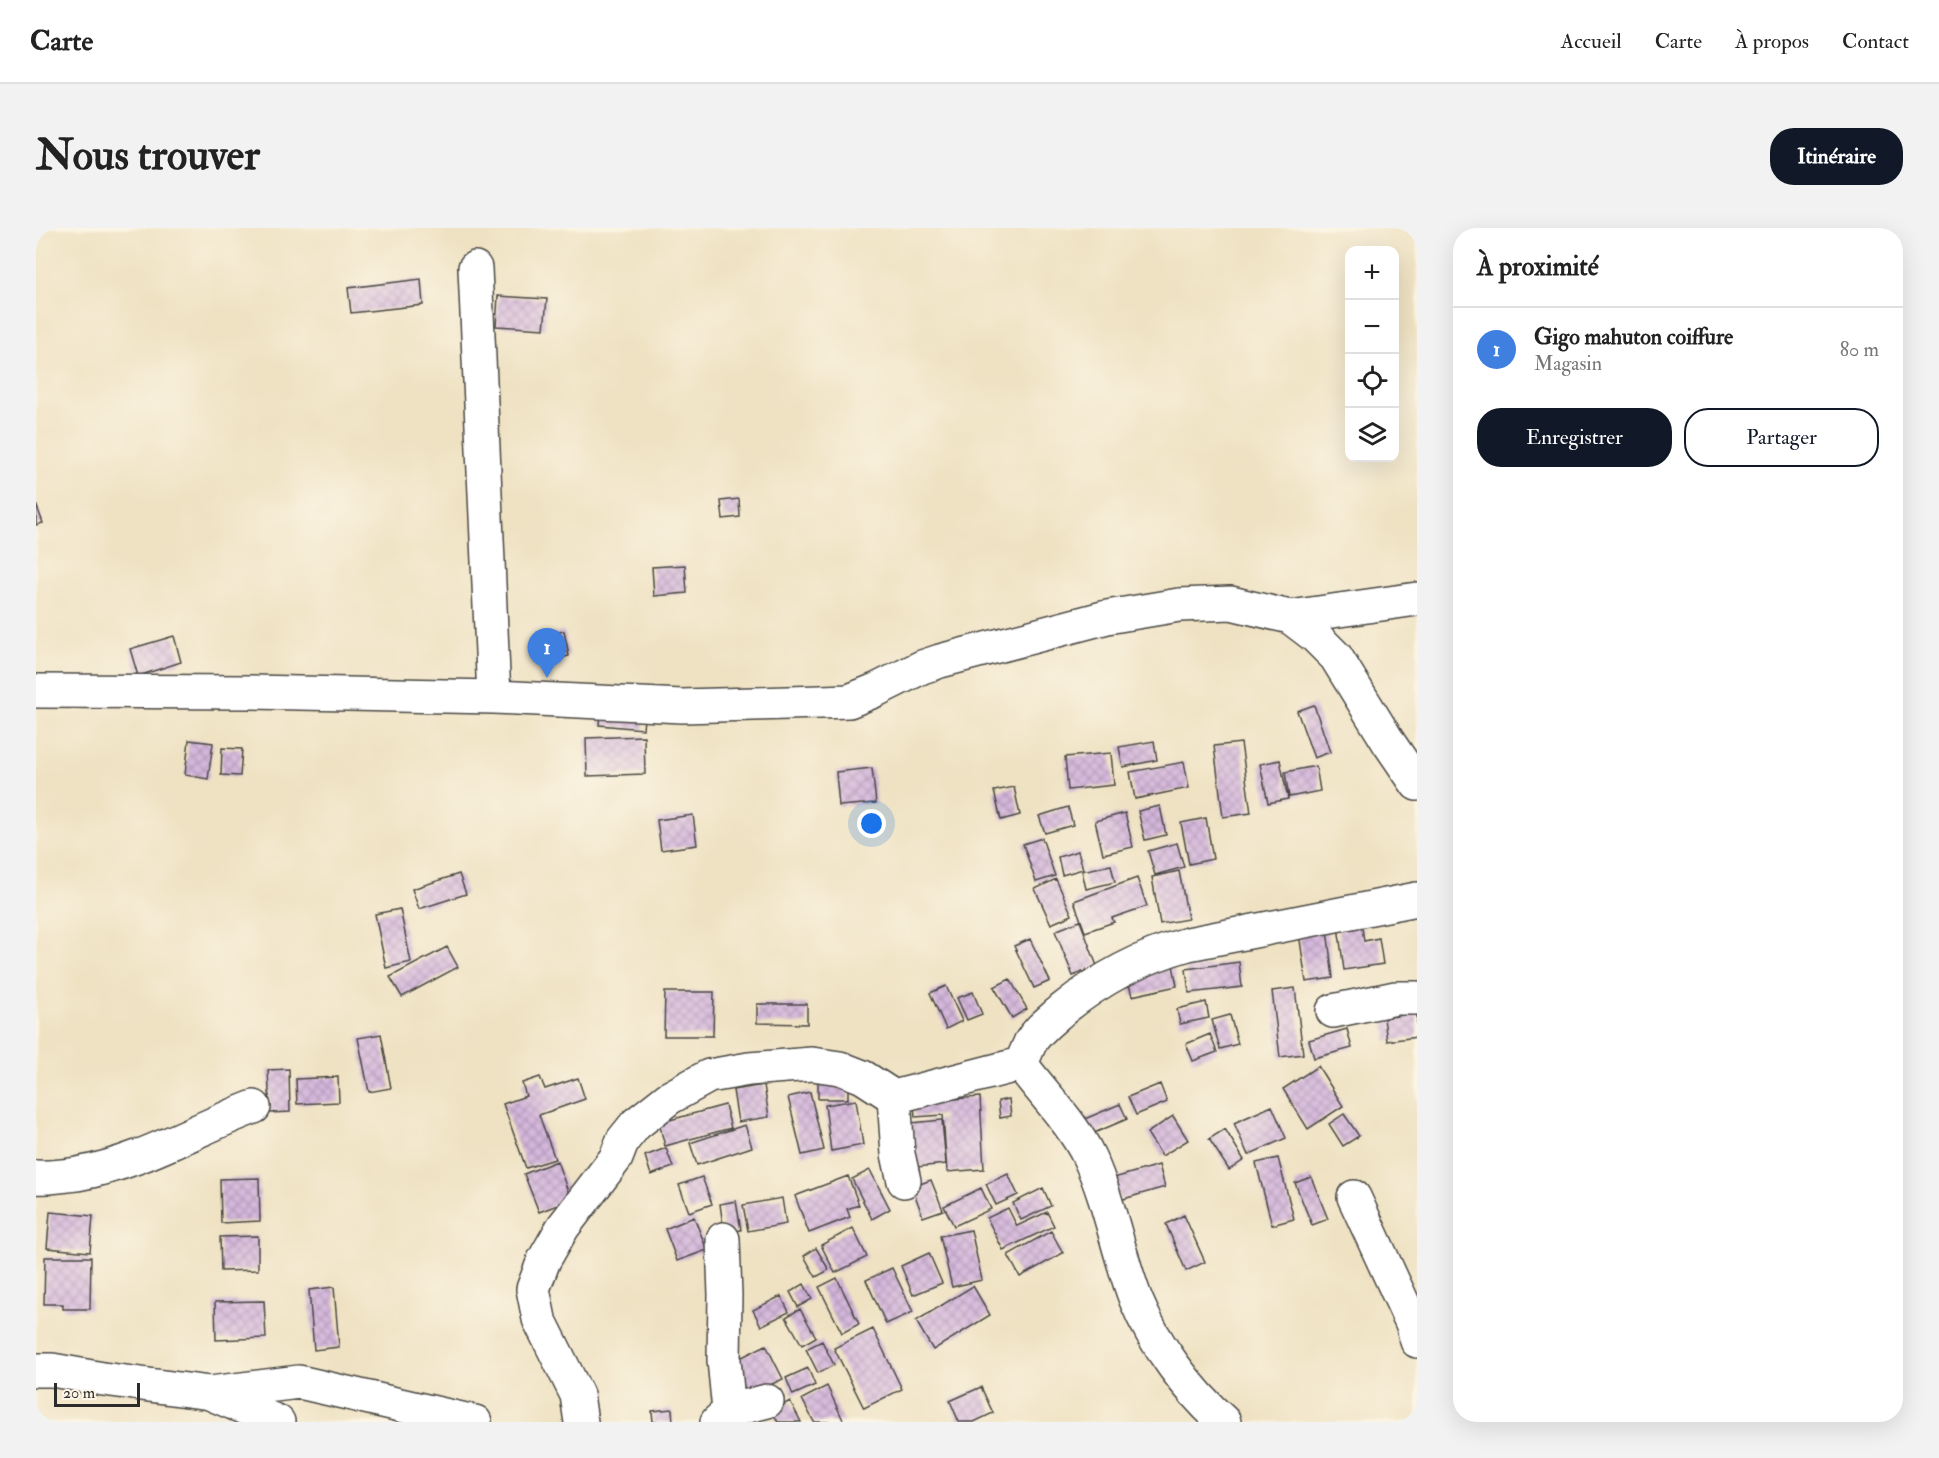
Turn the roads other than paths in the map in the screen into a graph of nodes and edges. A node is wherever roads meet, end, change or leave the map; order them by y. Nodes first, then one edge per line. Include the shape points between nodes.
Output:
1 (476, 268) dead end
2 (1417, 599) edge
3 (1290, 617) junction
4 (36, 691) edge
5 (494, 697) junction
6 (1417, 783) edge
7 (1417, 899) edge
8 (1417, 998) edge
9 (1333, 1011) dead end
10 (1022, 1064) junction
11 (894, 1097) junction
12 (254, 1107) dead end
13 (36, 1177) edge
14 (904, 1181) dead end
15 (1354, 1197) dead end
16 (723, 1239) dead end
17 (1417, 1341) edge
18 (36, 1370) edge
19 (299, 1382) junction
20 (210, 1393) junction
21 (767, 1401) dead end
22 (723, 1416) edge
23 (278, 1422) edge
24 (296, 1422) edge
25 (475, 1422) edge
26 (581, 1422) edge
27 (1218, 1422) edge
28 (1223, 1422) edge

1 - 5 street
2 - 3 street
3 - 5 street via 1231,603 1179,605 1107,617 940,661 849,701 682,706
3 - 6 street via 1336,657
4 - 5 street
7 - 10 street via 1188,944 1151,956 1114,973 1044,1025
8 - 9 street via 1396,998
10 - 11 street
10 - 28 street via 1066,1119 1089,1156 1136,1300 1152,1332 1184,1378
11 - 14 street
11 - 26 street via 840,1068 812,1064 749,1069 709,1076 669,1098 636,1124 623,1140 616,1158 563,1227 533,1289 539,1319 578,1395
12 - 13 street via 122,1163 52,1178
15 - 17 street
16 - 22 street
18 - 20 street
19 - 20 street
19 - 24 street
19 - 25 street
20 - 23 street
21 - 22 street
27 - 28 street

